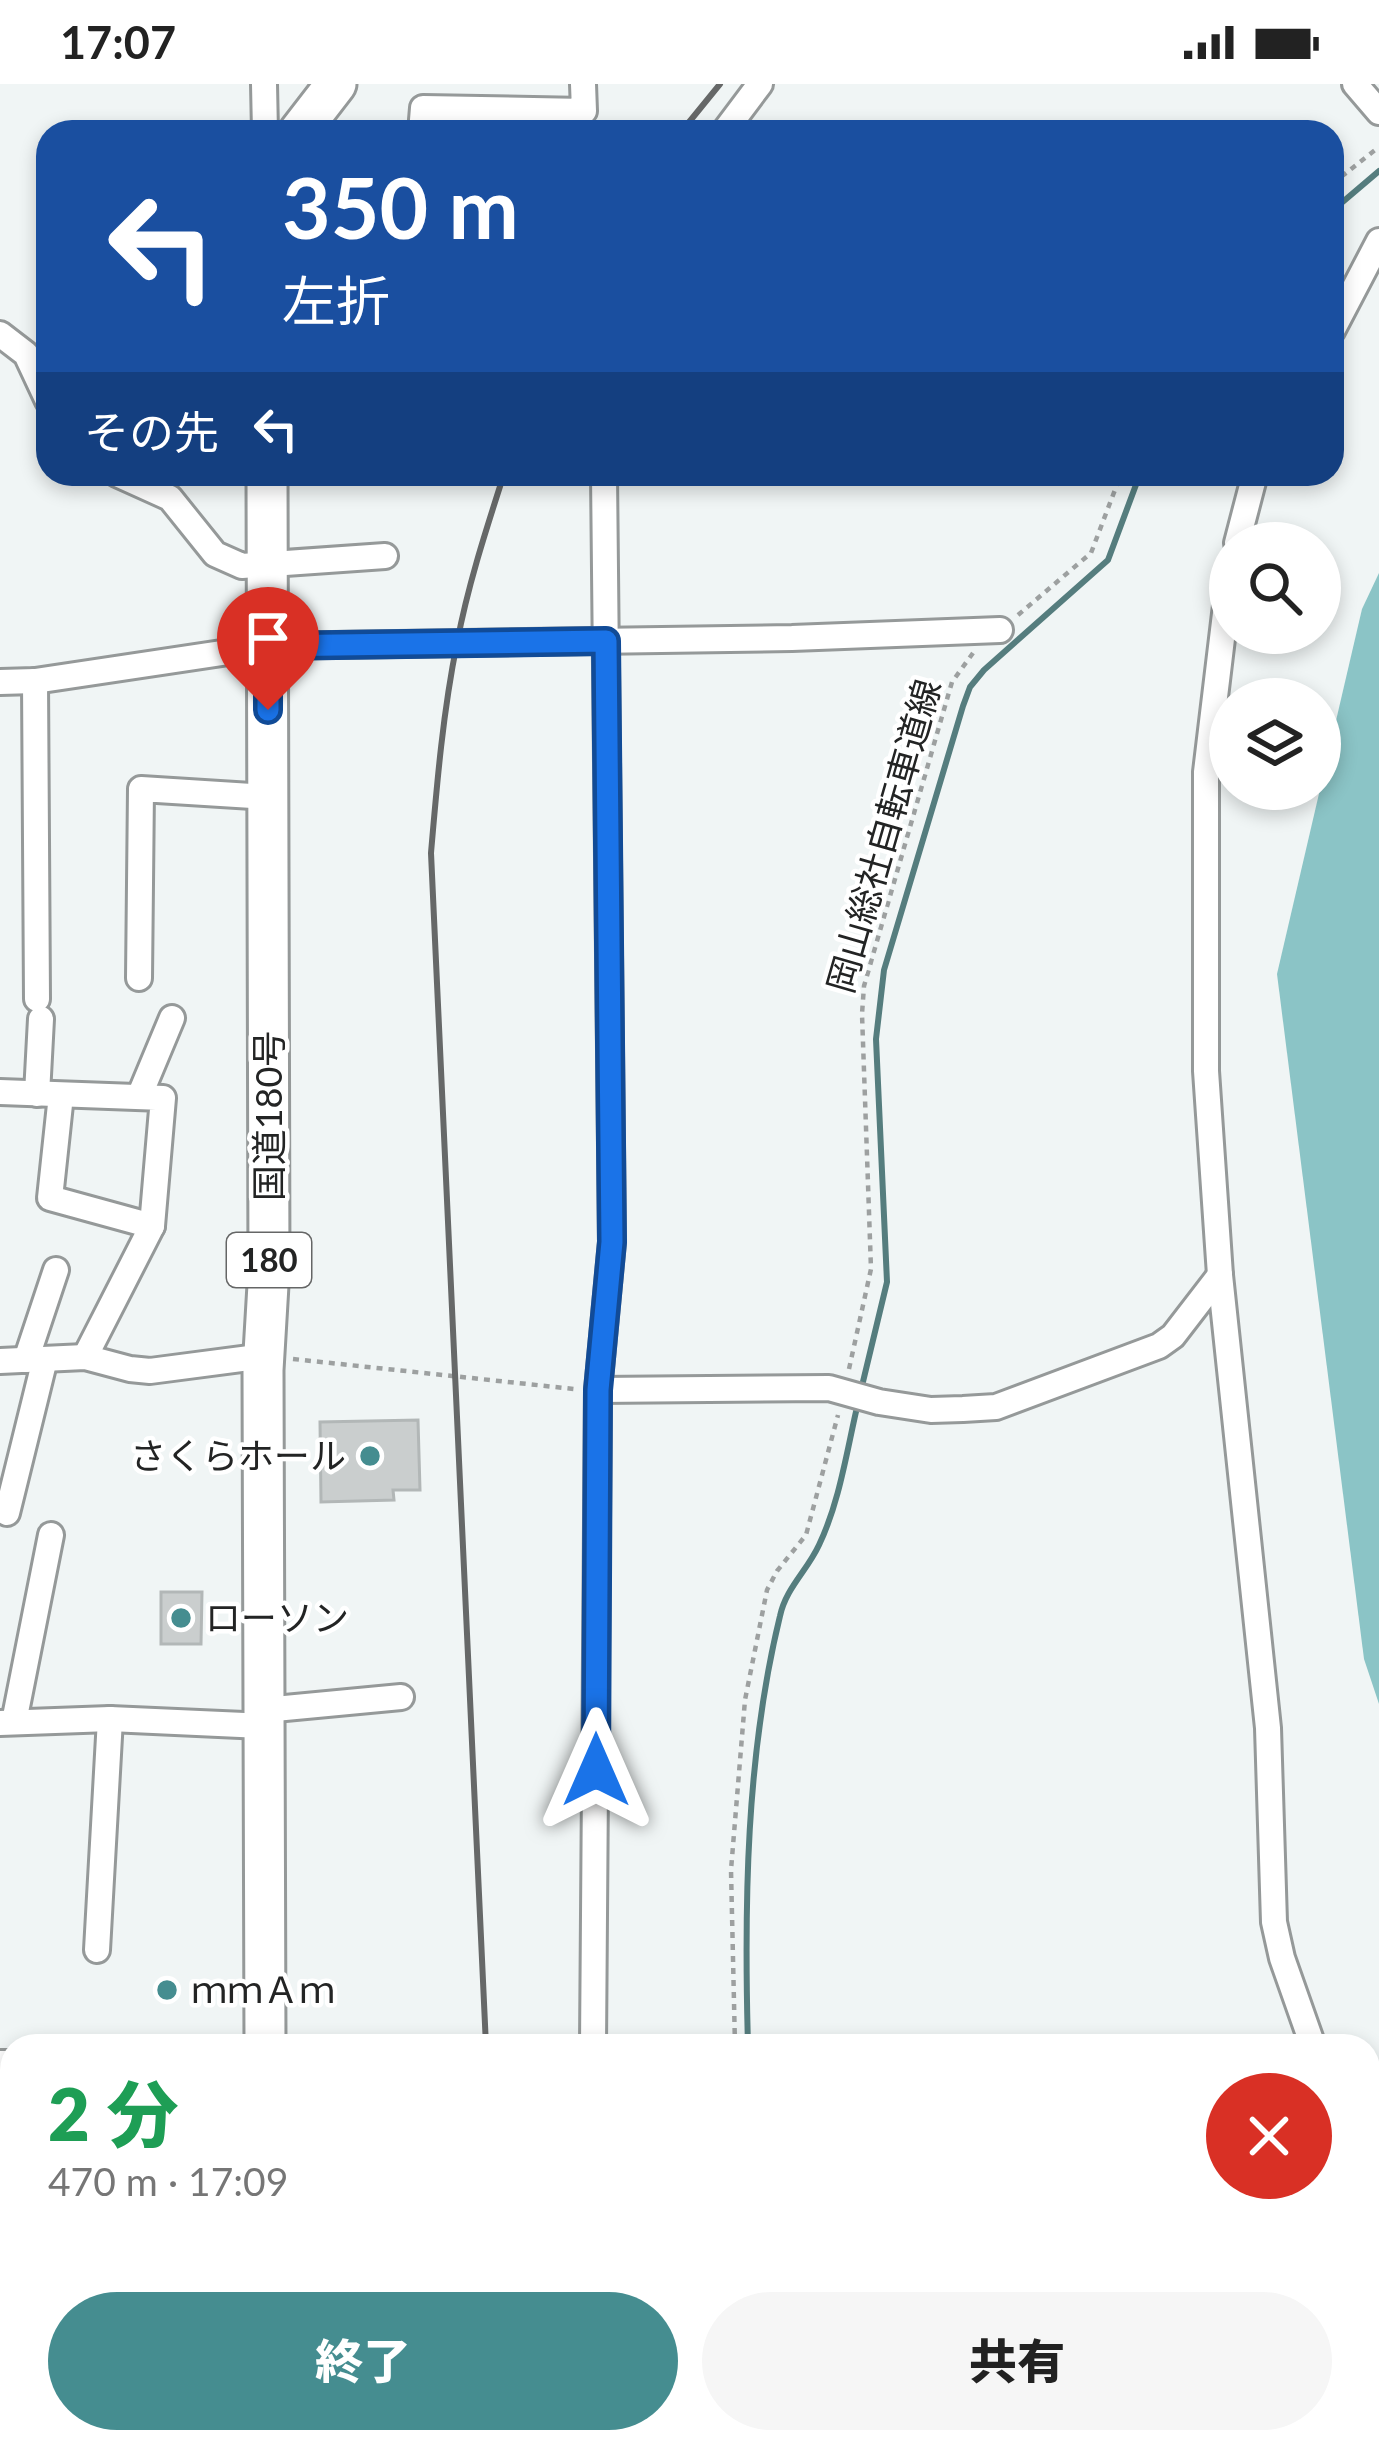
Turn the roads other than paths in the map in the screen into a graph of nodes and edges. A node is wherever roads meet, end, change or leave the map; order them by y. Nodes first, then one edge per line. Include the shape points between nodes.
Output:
1 (264, 84) edge
2 (336, 84) edge
3 (583, 84) edge
4 (760, 84) edge
5 (1355, 84) edge
6 (1379, 112) edge
7 (265, 120) edge
8 (308, 120) edge
9 (422, 120) edge
10 (520, 120) edge
11 (534, 120) edge
12 (733, 120) edge
13 (1379, 241) edge
14 (1344, 309) edge
15 (0, 334) edge
16 (36, 375) edge
17 (144, 486) edge
18 (267, 486) edge
19 (604, 486) edge
20 (1252, 486) edge
21 (1242, 522) edge
22 (386, 556) dead end
23 (267, 565) junction
24 (1000, 630) road end
25 (606, 641) junction
26 (268, 646) junction
27 (1219, 654) edge
28 (35, 681) junction
29 (0, 682) edge
30 (268, 797) junction
31 (139, 979) dead end
32 (172, 1018) dead end
33 (0, 1092) edge
34 (49, 1094) junction
35 (139, 1097) junction
36 (152, 1226) junction
37 (56, 1270) dead end
38 (1220, 1275) junction
39 (264, 1356) junction
40 (86, 1357) junction
41 (36, 1360) junction
42 (0, 1361) edge
43 (598, 1390) junction
44 (7, 1513) dead end
45 (51, 1535) dead end
46 (401, 1697) dead end
47 (264, 1718) junction
48 (110, 1719) junction
49 (7, 1723) edge
50 (97, 1950) dead end
51 (265, 2034) edge
52 (592, 2034) edge
53 (1308, 2034) edge

1 - 7 street
2 - 8 highway
3 - 11 street via 584,111
4 - 12 street
5 - 6 street
9 - 10 street via 422,108
13 - 14 street
15 - 16 street via 26,354
17 - 23 street via 170,498 215,554 242,566
18 - 23 highway, 国道180号 / 180
19 - 25 street
20 - 21 street
22 - 23 street
23 - 26 highway, 国道180号 / 180
24 - 25 street
25 - 26 street
25 - 43 street via 612,1242
26 - 28 street
26 - 30 highway, 国道180号 / 180
27 - 38 street via 1204,852 1206,1071
28 - 29 street
28 - 34 street via 39,1009
30 - 31 street via 141,790
30 - 39 highway, 国道180号 / 180
32 - 35 street
33 - 34 street
34 - 35 street
34 - 36 street via 50,1198
35 - 36 street via 163,1099
36 - 40 street
37 - 41 street
38 - 43 street via 1160,1346 996,1407 931,1410 844,1390
38 - 53 street via 1268,1728 1274,1922
39 - 40 street via 150,1371
39 - 47 highway, 国道180号 / 180
40 - 41 street
41 - 42 street
41 - 44 street
43 - 52 street
45 - 49 street
46 - 47 street
47 - 48 street
47 - 51 highway, 国道180号 / 180
48 - 49 street
48 - 50 street

